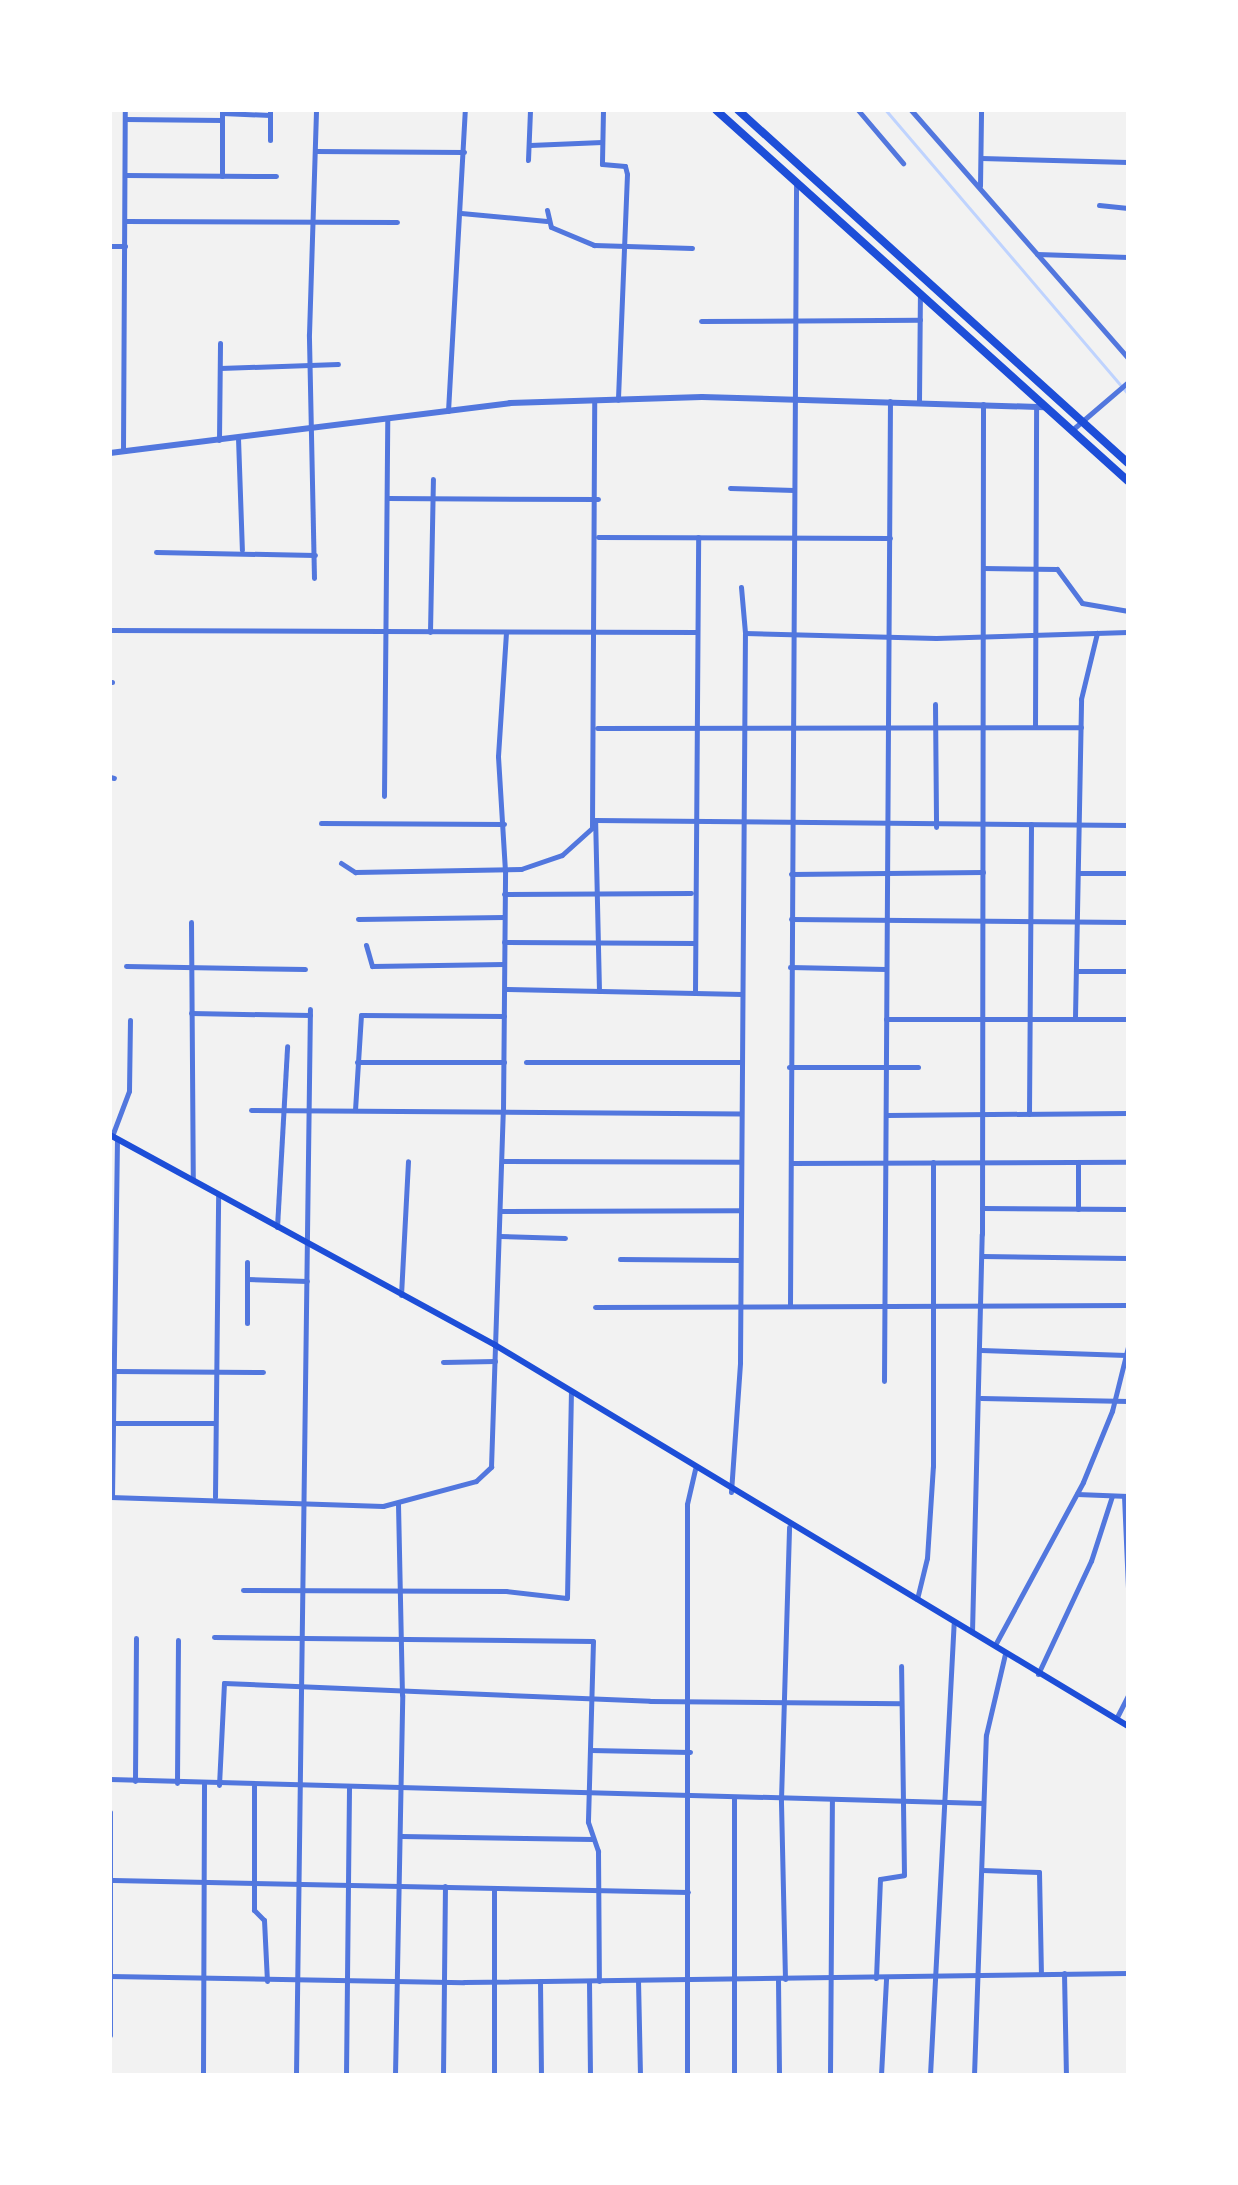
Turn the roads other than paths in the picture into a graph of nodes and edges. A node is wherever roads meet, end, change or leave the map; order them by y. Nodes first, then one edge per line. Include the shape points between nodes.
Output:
1 (125, 110) edge
2 (316, 110) edge
3 (465, 110) edge
4 (530, 110) edge
5 (603, 110) edge
6 (716, 110) edge
7 (738, 110) edge
8 (858, 110) edge
9 (911, 110) edge
10 (981, 110) edge
11 (270, 112) edge
12 (222, 115) edge
13 (125, 118) junction
14 (270, 140) dead end
15 (604, 142) junction
16 (530, 145) junction
17 (315, 151) junction
18 (464, 152) junction
19 (980, 158) junction
20 (528, 160) dead end
21 (903, 162) dead end
22 (1128, 162) edge
23 (125, 175) junction
24 (222, 176) junction
25 (276, 176) dead end
26 (796, 183) junction
27 (980, 189) junction
28 (1099, 205) dead end
29 (1128, 208) edge
30 (546, 210) dead end
31 (460, 212) junction
32 (125, 221) junction
33 (547, 221) junction
34 (314, 222) junction
35 (398, 222) dead end
36 (110, 246) edge
37 (125, 246) junction
38 (628, 248) junction
39 (692, 248) dead end
40 (1037, 254) junction
41 (1128, 256) edge
42 (920, 294) junction
43 (793, 319) junction
44 (920, 320) junction
45 (700, 321) dead end
46 (220, 343) dead end
47 (1128, 358) edge
48 (338, 364) dead end
49 (310, 365) junction
50 (220, 368) junction
51 (1128, 382) edge
52 (794, 398) junction
53 (618, 400) junction
54 (594, 401) junction
55 (890, 401) junction
56 (919, 402) junction
57 (982, 404) junction
58 (1036, 406) junction
59 (1047, 407) junction
60 (448, 412) junction
61 (387, 420) junction
62 (1082, 421) junction
63 (314, 430) junction
64 (1072, 430) junction
65 (238, 438) junction
66 (219, 440) junction
67 (124, 450) junction
68 (110, 453) edge
69 (1128, 463) edge
70 (434, 478) dead end
71 (1128, 481) edge
72 (730, 488) dead end
73 (794, 490) junction
74 (387, 498) junction
75 (433, 498) junction
76 (598, 499) junction
77 (698, 536) junction
78 (598, 537) junction
79 (794, 538) junction
80 (890, 538) junction
81 (242, 551) junction
82 (156, 552) dead end
83 (314, 555) junction
84 (983, 568) junction
85 (1032, 569) junction
86 (314, 578) dead end
87 (741, 588) dead end
88 (1128, 611) edge
89 (110, 630) edge
90 (387, 631) junction
91 (430, 632) junction
92 (506, 632) junction
93 (598, 632) junction
94 (697, 632) junction
95 (745, 632) junction
96 (889, 632) junction
97 (1032, 632) junction
98 (1098, 632) junction
99 (1128, 632) edge
100 (984, 633) junction
101 (793, 634) junction
102 (936, 704) dead end
103 (1035, 726) junction
104 (1081, 727) junction
105 (597, 728) junction
106 (696, 728) junction
107 (745, 728) junction
108 (793, 728) junction
109 (984, 728) junction
110 (936, 729) junction
111 (888, 730) junction
112 (384, 796) dead end
113 (595, 820) junction
114 (321, 823) dead end
115 (504, 824) junction
116 (887, 824) junction
117 (1031, 824) junction
118 (1079, 824) junction
119 (694, 825) junction
120 (743, 825) junction
121 (792, 825) junction
122 (984, 825) junction
123 (1128, 825) edge
124 (936, 826) junction
125 (341, 863) dead end
126 (505, 871) junction
127 (984, 872) junction
128 (1078, 873) junction
129 (791, 874) junction
130 (886, 874) junction
131 (1128, 874) edge
132 (691, 893) junction
133 (504, 894) junction
134 (598, 894) junction
135 (504, 917) junction
136 (791, 918) junction
137 (358, 919) dead end
138 (886, 921) junction
139 (191, 922) dead end
140 (984, 922) junction
141 (1031, 922) junction
142 (1077, 922) junction
143 (1128, 922) edge
144 (504, 942) junction
145 (598, 942) junction
146 (695, 943) junction
147 (366, 944) dead end
148 (504, 964) junction
149 (126, 966) dead end
150 (191, 967) junction
151 (790, 967) junction
152 (886, 968) junction
153 (306, 969) dead end
154 (1076, 971) junction
155 (1128, 971) edge
156 (504, 989) junction
157 (599, 991) junction
158 (695, 993) junction
159 (742, 994) junction
160 (191, 1013) junction
161 (504, 1016) junction
162 (886, 1018) junction
163 (983, 1018) junction
164 (1030, 1018) junction
165 (1076, 1018) junction
166 (130, 1020) dead end
167 (1128, 1020) edge
168 (287, 1046) dead end
169 (357, 1062) junction
170 (504, 1062) junction
171 (526, 1062) dead end
172 (741, 1062) junction
173 (886, 1067) junction
174 (918, 1067) dead end
175 (789, 1068) junction
176 (251, 1110) dead end
177 (286, 1110) junction
178 (310, 1110) junction
179 (355, 1110) junction
180 (503, 1110) junction
181 (741, 1113) junction
182 (983, 1114) junction
183 (1030, 1114) junction
184 (1128, 1114) edge
185 (887, 1115) junction
186 (113, 1137) edge
187 (408, 1161) dead end
188 (502, 1161) junction
189 (741, 1162) junction
190 (933, 1162) junction
191 (982, 1162) junction
192 (1078, 1162) junction
193 (1128, 1162) edge
194 (791, 1163) junction
195 (888, 1163) junction
196 (193, 1179) junction
197 (218, 1192) junction
198 (982, 1208) junction
199 (1078, 1209) junction
200 (500, 1210) junction
201 (740, 1210) junction
202 (1128, 1210) edge
203 (277, 1227) junction
204 (500, 1236) junction
205 (565, 1238) dead end
206 (308, 1244) junction
207 (982, 1256) junction
208 (1128, 1258) edge
209 (620, 1260) dead end
210 (740, 1260) junction
211 (248, 1262) dead end
212 (247, 1278) junction
213 (112, 1279) edge
214 (307, 1281) junction
215 (401, 1294) junction
216 (790, 1305) junction
217 (885, 1305) junction
218 (1128, 1305) edge
219 (740, 1306) junction
220 (932, 1306) junction
221 (981, 1306) junction
222 (595, 1307) dead end
223 (247, 1323) dead end
224 (496, 1345) junction
225 (1128, 1346) edge
226 (981, 1350) junction
227 (1126, 1355) edge
228 (495, 1360) junction
229 (442, 1362) dead end
230 (114, 1371) junction
231 (216, 1372) junction
232 (263, 1372) dead end
233 (884, 1381) dead end
234 (570, 1391) junction
235 (980, 1398) junction
236 (1116, 1400) junction
237 (1128, 1401) edge
238 (113, 1423) junction
239 (216, 1424) junction
240 (695, 1469) junction
241 (732, 1492) junction
242 (1078, 1494) junction
243 (1112, 1496) junction
244 (1126, 1496) edge
245 (111, 1497) edge
246 (215, 1497) junction
247 (304, 1503) junction
248 (398, 1504) junction
249 (789, 1527) junction
250 (1128, 1588) edge
251 (398, 1589) junction
252 (243, 1590) dead end
253 (305, 1590) junction
254 (916, 1602) junction
255 (954, 1624) junction
256 (972, 1635) junction
257 (214, 1636) dead end
258 (136, 1638) dead end
259 (305, 1639) junction
260 (400, 1639) junction
261 (178, 1640) dead end
262 (994, 1648) junction
263 (1004, 1654) junction
264 (901, 1666) dead end
265 (1038, 1674) junction
266 (306, 1686) junction
267 (402, 1689) junction
268 (1128, 1695) edge
269 (592, 1698) junction
270 (691, 1701) junction
271 (784, 1701) junction
272 (901, 1703) junction
273 (1116, 1719) junction
274 (1128, 1726) edge
275 (590, 1750) junction
276 (690, 1752) junction
277 (110, 1780) edge
278 (136, 1781) junction
279 (177, 1783) junction
280 (204, 1784) junction
281 (219, 1785) junction
282 (254, 1786) junction
283 (304, 1787) junction
284 (349, 1787) junction
285 (400, 1788) junction
286 (589, 1790) junction
287 (782, 1798) junction
288 (689, 1799) junction
289 (734, 1799) junction
290 (832, 1800) junction
291 (902, 1802) junction
292 (946, 1802) junction
293 (983, 1803) junction
294 (110, 1812) edge
295 (400, 1836) junction
296 (593, 1839) junction
297 (982, 1870) junction
298 (113, 1880) junction
299 (205, 1881) junction
300 (254, 1881) junction
301 (301, 1881) junction
302 (351, 1881) junction
303 (398, 1885) junction
304 (444, 1886) junction
305 (494, 1888) junction
306 (599, 1890) junction
307 (688, 1892) junction
308 (1064, 1973) junction
309 (1128, 1973) edge
310 (1041, 1974) junction
311 (111, 1976) edge
312 (830, 1978) junction
313 (876, 1978) junction
314 (886, 1978) junction
315 (936, 1978) junction
316 (976, 1978) junction
317 (206, 1979) junction
318 (736, 1979) junction
319 (782, 1979) junction
320 (599, 1980) junction
321 (638, 1980) junction
322 (688, 1980) junction
323 (266, 1981) junction
324 (297, 1981) junction
325 (349, 1981) junction
326 (540, 1981) junction
327 (589, 1981) junction
328 (397, 1982) junction
329 (444, 1982) junction
330 (494, 1982) junction
331 (110, 2035) edge
332 (203, 2075) edge
333 (296, 2075) edge
334 (346, 2075) edge
335 (395, 2075) edge
336 (443, 2075) edge
337 (494, 2075) edge
338 (541, 2075) edge
339 (590, 2075) edge
340 (640, 2075) edge
341 (687, 2075) edge
342 (734, 2075) edge
343 (779, 2075) edge
344 (830, 2075) edge
345 (881, 2075) edge
346 (930, 2075) edge
347 (974, 2075) edge
348 (1066, 2075) edge

1 - 13 street
2 - 17 street
3 - 18 street
4 - 16 street
5 - 15 street
6 - 26 highway
7 - 62 highway
8 - 21 street
9 - 27 street
10 - 19 street
11 - 12 street
11 - 14 street
12 - 13 street
12 - 24 street
13 - 23 street
15 - 16 street
15 - 38 street via 602,165 627,168
16 - 20 street
17 - 18 street
17 - 34 street
18 - 31 street
19 - 22 street
19 - 27 street
23 - 24 street
23 - 32 street
24 - 25 street
26 - 42 highway
26 - 43 street
27 - 40 street
28 - 29 street
30 - 33 street
31 - 33 street
31 - 60 street
32 - 34 street
32 - 37 street
33 - 38 street via 581,242
34 - 35 street
34 - 49 street
36 - 37 street
37 - 67 street
38 - 39 street
38 - 53 street
40 - 41 street
40 - 47 street
42 - 44 street
42 - 59 highway
43 - 44 street
43 - 45 street
43 - 52 street
44 - 56 street
46 - 50 street
48 - 49 street
49 - 50 street
49 - 63 street
50 - 66 street
51 - 62 street
52 - 53 street
52 - 55 street
52 - 73 street
53 - 54 street
54 - 60 street
54 - 76 street
55 - 56 street
55 - 80 street
56 - 57 street
57 - 58 street
57 - 84 street
58 - 59 street
58 - 85 street
59 - 64 highway
60 - 61 street
61 - 63 street
61 - 74 street
62 - 64 street
62 - 69 highway
63 - 65 street
63 - 83 street
64 - 71 highway
65 - 66 street
65 - 81 street
66 - 67 street
67 - 68 street
70 - 75 street
72 - 73 street
73 - 79 street
74 - 75 street
74 - 90 street
75 - 76 street
75 - 91 street
76 - 78 street
77 - 78 street
77 - 79 street
77 - 94 street
78 - 93 street
79 - 80 street
79 - 101 street
80 - 96 street
81 - 82 street
81 - 83 street
83 - 86 street
84 - 85 street
84 - 100 street
85 - 88 street via 1065,573 1086,605
85 - 97 street
87 - 95 street
89 - 90 street
90 - 91 street
90 - 112 street
91 - 92 street
92 - 93 street
92 - 115 street via 498,756
93 - 94 street
93 - 105 street
94 - 106 street
95 - 101 street
95 - 107 street
96 - 100 street via 936,638
96 - 101 street
96 - 111 street
97 - 98 street
97 - 100 street
97 - 103 street
98 - 99 street
98 - 104 street
100 - 109 street
101 - 108 street
102 - 110 street
103 - 104 street
103 - 109 street
104 - 118 street
105 - 106 street
105 - 113 street
106 - 107 street
106 - 119 street
107 - 108 street
107 - 120 street
108 - 111 street
108 - 121 street
109 - 110 street
109 - 122 street
110 - 111 street
110 - 124 street
111 - 116 street
113 - 119 street
113 - 126 street via 581,844 562,856
113 - 134 street
114 - 115 street
115 - 126 street
116 - 121 street
116 - 124 street
116 - 130 street
117 - 118 street
117 - 122 street
117 - 141 street
118 - 123 street
118 - 128 street
119 - 120 street
119 - 132 street
120 - 121 street
120 - 159 street
121 - 129 street
122 - 124 street
122 - 127 street
125 - 126 street via 350,872
126 - 133 street
127 - 130 street
127 - 140 street
128 - 131 street
128 - 142 street
129 - 130 street
129 - 136 street
130 - 138 street
132 - 134 street
132 - 146 street
133 - 134 street
133 - 135 street
134 - 145 street
135 - 137 street
135 - 144 street
136 - 138 street
136 - 151 street
138 - 140 street
138 - 152 street
139 - 150 street
140 - 141 street
140 - 163 street
141 - 142 street
141 - 164 street
142 - 143 street
142 - 154 street
144 - 145 street
144 - 148 street
145 - 146 street
145 - 157 street
146 - 158 street
147 - 148 street via 372,966
148 - 156 street
149 - 150 street
150 - 153 street
150 - 160 street
151 - 152 street
151 - 175 street
152 - 162 street
154 - 155 street
154 - 165 street
156 - 157 street
156 - 161 street
157 - 158 street
158 - 159 street
159 - 172 street
160 - 178 street via 310,1012
160 - 196 street
161 - 169 street via 362,1014
161 - 170 street
162 - 163 street
162 - 173 street
163 - 164 street
163 - 182 street
164 - 165 street
164 - 183 street
165 - 167 street
166 - 186 street via 130,1091
168 - 177 street
169 - 170 street
169 - 179 street
170 - 180 street
171 - 172 street
172 - 181 street
173 - 174 street
173 - 175 street
173 - 185 street
175 - 194 street
176 - 177 street
177 - 178 street
177 - 203 street
178 - 179 street
178 - 206 street
179 - 180 street
180 - 181 street
180 - 188 street
181 - 189 street
182 - 183 street
182 - 185 street
182 - 191 street
183 - 184 street
185 - 195 street
186 - 196 main road
186 - 213 street
187 - 215 street
188 - 189 street
188 - 200 street
189 - 201 street
190 - 191 street
190 - 195 street
190 - 220 street
191 - 192 street
191 - 198 street
192 - 193 street
192 - 199 street
194 - 195 street
194 - 216 street
195 - 217 street
196 - 197 main road
197 - 203 main road
197 - 231 street
198 - 199 street
198 - 207 street
199 - 202 street
200 - 201 street
200 - 204 street
201 - 210 street
203 - 206 main road
204 - 205 street
204 - 224 street
206 - 214 street
206 - 215 main road
207 - 208 street
207 - 221 street
209 - 210 street
210 - 219 street
211 - 212 street
212 - 214 street
212 - 223 street
213 - 230 street
214 - 247 street
215 - 224 main road
216 - 217 street
216 - 219 street
217 - 220 street
217 - 233 street
218 - 221 street
219 - 222 street
219 - 241 street
220 - 221 street
220 - 254 street via 933,1466 928,1558
221 - 226 street
224 - 228 street
224 - 234 main road
225 - 227 street
226 - 227 street
226 - 235 street
227 - 236 street
228 - 229 street
228 - 248 street via 494,1450 487,1474
230 - 231 street
230 - 238 street
231 - 232 street
231 - 239 street
234 - 240 main road
234 - 251 street via 567,1598
235 - 236 street
235 - 256 street
236 - 237 street
236 - 242 street
238 - 239 street
238 - 245 street
239 - 246 street
240 - 241 main road
240 - 270 street via 687,1504
241 - 249 main road
242 - 243 street
242 - 262 street
243 - 244 street
243 - 265 street via 1091,1561
244 - 250 street
245 - 246 street
246 - 247 street
247 - 248 street
247 - 253 street
248 - 251 street
249 - 254 main road
249 - 271 street
251 - 253 street
251 - 260 street
252 - 253 street
253 - 259 street
254 - 255 main road
255 - 256 main road
255 - 292 street
256 - 262 main road
257 - 259 street
258 - 278 street
259 - 260 street
259 - 266 street
260 - 267 street
260 - 269 street via 592,1641
261 - 279 street
262 - 263 main road
263 - 265 main road
263 - 293 street via 986,1735
264 - 272 street
265 - 273 main road
266 - 267 street
266 - 281 street via 222,1684
266 - 283 street
267 - 269 street
267 - 285 street
268 - 273 street
269 - 270 street
269 - 275 street
270 - 271 street
270 - 276 street
271 - 272 street
271 - 287 street
272 - 291 street
273 - 274 main road
275 - 276 street
275 - 286 street
276 - 288 street
277 - 278 street
278 - 279 street
279 - 280 street
280 - 281 street
280 - 299 street
281 - 282 street
282 - 283 street
282 - 300 street
283 - 284 street
283 - 301 street
284 - 285 street
284 - 302 street
285 - 286 street
285 - 295 street
286 - 288 street via 598,1796
286 - 296 street
287 - 289 street
287 - 290 street
287 - 319 street
288 - 289 street
288 - 307 street
289 - 318 street
290 - 291 street
290 - 312 street
291 - 292 street
291 - 313 street via 904,1874 880,1880
292 - 293 street
292 - 315 street
293 - 297 street
294 - 298 street
295 - 296 street
295 - 303 street
296 - 306 street
297 - 310 street via 1039,1872
297 - 316 street
298 - 299 street
298 - 311 street
299 - 300 street
299 - 317 street
300 - 301 street
300 - 323 street via 254,1914 264,1920
301 - 302 street
301 - 324 street
302 - 303 street
302 - 325 street
303 - 304 street
303 - 328 street
304 - 305 street
304 - 329 street
305 - 306 street
305 - 330 street
306 - 307 street
306 - 320 street
307 - 322 street
308 - 309 street
308 - 310 street
308 - 348 street
310 - 316 street
311 - 317 street
311 - 331 street
312 - 313 street
312 - 319 street
312 - 344 street
313 - 314 street
314 - 315 street
314 - 345 street
315 - 316 street
315 - 346 street
316 - 347 street
317 - 323 street
317 - 332 street
318 - 319 street
318 - 322 street
318 - 342 street
319 - 343 street
320 - 321 street
320 - 327 street
321 - 322 street
321 - 340 street
322 - 341 street
323 - 324 street
324 - 325 street
324 - 333 street
325 - 328 street
325 - 334 street
326 - 327 street
326 - 330 street
326 - 338 street
327 - 339 street
328 - 329 street
328 - 335 street
329 - 330 street
329 - 336 street
330 - 337 street

